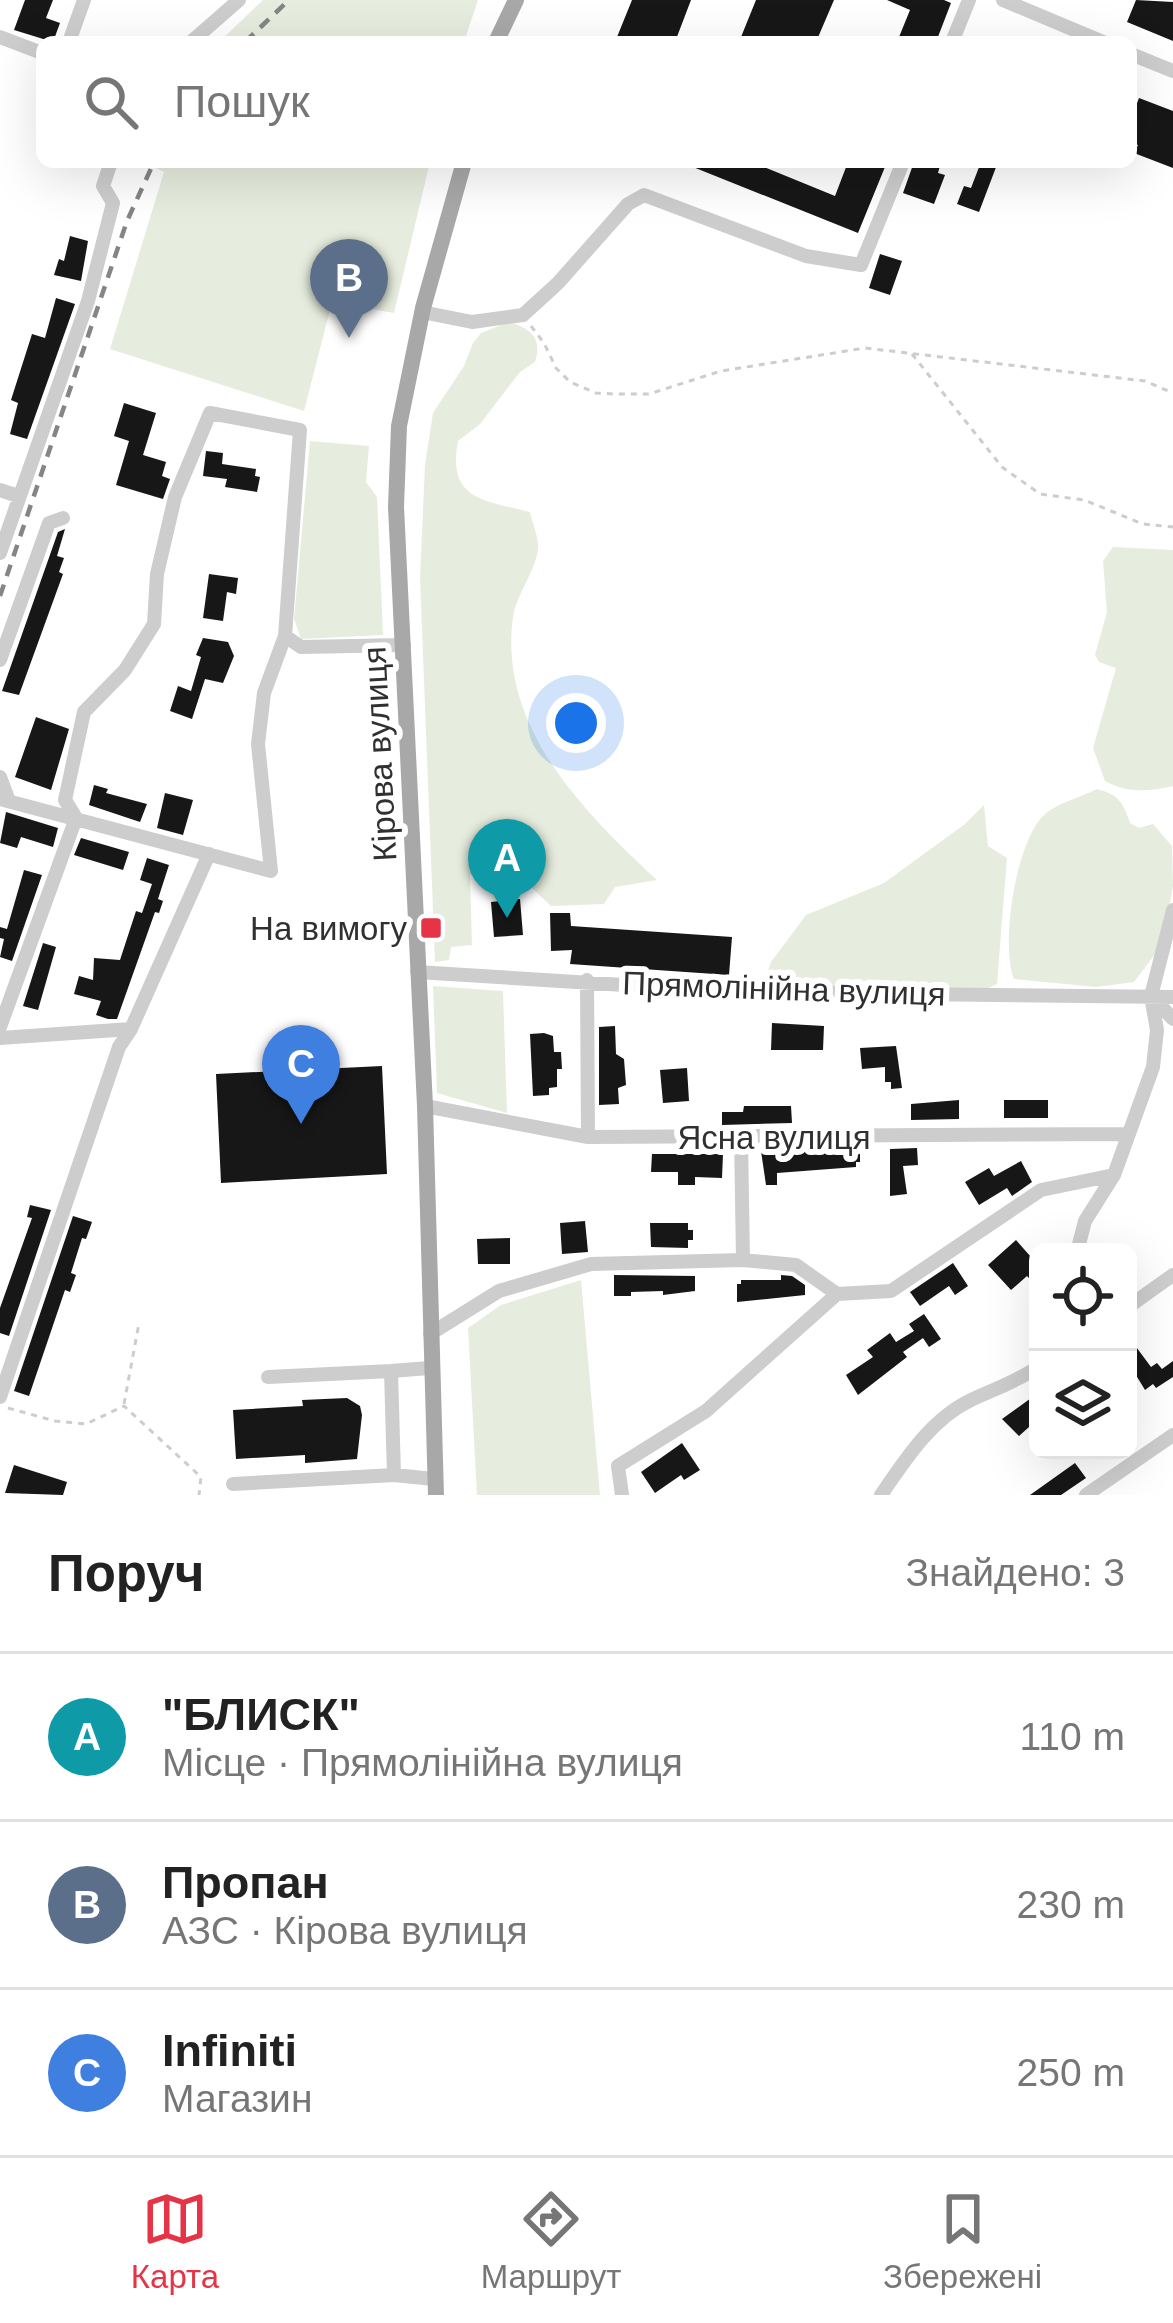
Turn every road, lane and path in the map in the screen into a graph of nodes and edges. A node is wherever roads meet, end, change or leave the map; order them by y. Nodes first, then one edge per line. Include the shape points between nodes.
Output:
1 (84, 0) edge
2 (239, 0) edge
3 (516, 0) edge
4 (969, 0) edge
5 (1003, 0) edge
6 (71, 36) edge
7 (198, 36) edge
8 (499, 36) edge
9 (954, 36) edge
10 (1089, 36) edge
11 (0, 37) edge
12 (36, 51) edge
13 (1137, 56) edge
14 (1173, 71) edge
15 (109, 168) edge
16 (462, 168) edge
17 (901, 168) edge
18 (422, 312) junction
19 (523, 315) junction
20 (911, 352) junction
21 (1173, 393) edge
22 (0, 490) edge
23 (18, 496) junction
24 (63, 518) dead end
25 (1173, 527) edge
26 (0, 553) edge
27 (285, 636) junction
28 (404, 644) junction
29 (0, 659) edge
30 (0, 777) edge
31 (5, 800) edge
32 (76, 818) junction
33 (209, 854) junction
34 (1173, 910) edge
35 (417, 972) junction
36 (587, 980) junction
37 (1151, 996) junction
38 (1173, 997) edge
39 (1173, 1019) edge
40 (0, 1027) edge
41 (131, 1029) junction
42 (0, 1038) edge
43 (425, 1106) junction
44 (1126, 1134) junction
45 (587, 1137) junction
46 (741, 1137) junction
47 (1114, 1175) junction
48 (1079, 1243) edge
49 (743, 1260) junction
50 (1173, 1275) edge
51 (837, 1294) junction
52 (1137, 1300) edge
53 (139, 1323) dead end
54 (430, 1334) junction
55 (429, 1367) junction
56 (391, 1372) junction
57 (1029, 1373) edge
58 (268, 1377) dead end
59 (0, 1402) edge
60 (124, 1406) junction
61 (1173, 1435) edge
62 (394, 1475) junction
63 (233, 1484) dead end
64 (435, 1487) edge
65 (200, 1495) edge
66 (622, 1495) edge
67 (881, 1495) edge
68 (1086, 1495) edge

1 - 6 street
2 - 7 street
3 - 8 main road
4 - 9 street
5 - 10 street
11 - 12 street
13 - 14 street
15 - 23 street via 103,186 112,203 88,301
16 - 18 main road, Кірова вулиця
17 - 19 street via 861,266 806,256 644,195
18 - 19 street via 472,322
18 - 28 main road, Кірова вулиця via 399,426
19 - 20 path via 556,368 596,393 649,394 721,371 865,348
20 - 21 path via 1145,381
20 - 25 path via 1002,467 1040,494
22 - 23 street
23 - 26 street
24 - 29 street via 50,523
27 - 28 street via 301,647
27 - 32 street via 300,430 210,413 175,497 154,624 84,712 65,800
27 - 33 street via 258,744 271,871
28 - 35 main road, Кірова вулиця
30 - 31 street
31 - 32 street
32 - 33 street
32 - 40 street
33 - 41 street
34 - 37 street
35 - 36 street, Прямолінійна вулиця
35 - 43 main road, Кірова вулиця
36 - 37 street, Прямолінійна вулиця via 736,992
36 - 45 street
37 - 38 street, Прямолінійна вулиця
37 - 39 street
37 - 44 street via 1153,1066
41 - 42 street
41 - 59 street
43 - 45 street, Ясна вулиця
43 - 54 main road, Кірова вулиця
44 - 46 street, Ясна вулиця
44 - 47 street
45 - 46 street, Ясна вулиця
46 - 49 street
47 - 48 street
47 - 51 street via 1041,1190 891,1291
49 - 51 street via 796,1265
49 - 54 street via 591,1264 499,1291
50 - 52 street
51 - 66 street via 706,1411 619,1466
53 - 60 path
54 - 55 main road, Кірова вулиця
55 - 56 street
55 - 64 main road, Кірова вулиця
56 - 58 street
56 - 62 street
57 - 67 street via 935,1425
59 - 60 path via 86,1424
60 - 65 path via 201,1477
61 - 68 street
62 - 63 street
62 - 64 street

